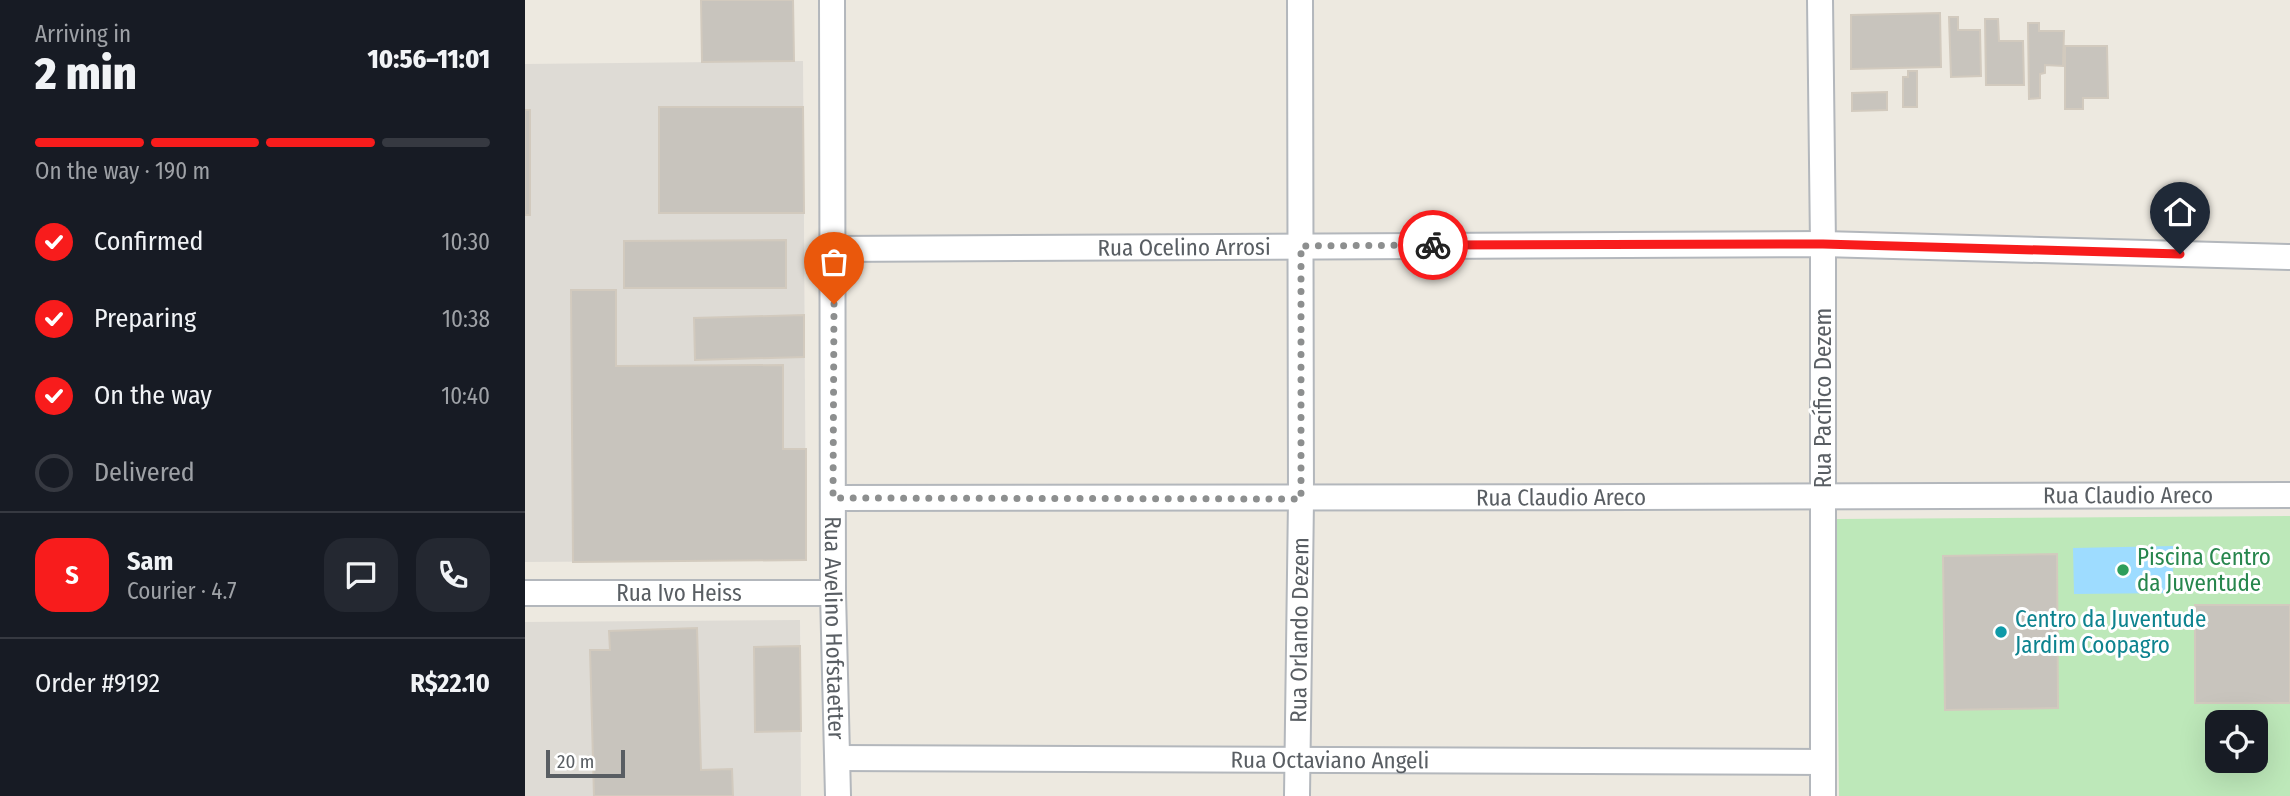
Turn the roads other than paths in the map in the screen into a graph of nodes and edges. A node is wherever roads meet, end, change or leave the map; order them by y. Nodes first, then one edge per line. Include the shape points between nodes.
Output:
1 (832, 0) edge
2 (1300, 0) edge
3 (1820, 0) edge
4 (1823, 244) junction
5 (1301, 246) junction
6 (834, 249) junction
7 (2290, 257) edge
8 (1823, 495) junction
9 (2290, 495) edge
10 (833, 498) junction
11 (1301, 499) junction
12 (525, 593) edge
13 (833, 593) junction
14 (838, 758) junction
15 (1297, 760) junction
16 (1823, 762) junction
17 (838, 796) edge
18 (1297, 796) edge
19 (1823, 796) edge

1 - 6 street, Rua Avelino Hofstaetter
2 - 5 street, Rua Orlando Dezem
3 - 4 street, Rua Pacífico Dezem
4 - 5 street, Rua Ocelino Arrosi
4 - 7 street, Rua Ocelino Arrosi
4 - 8 street, Rua Pacífico Dezem
5 - 6 street, Rua Ocelino Arrosi
5 - 11 street, Rua Orlando Dezem
6 - 10 street, Rua Avelino Hofstaetter
8 - 9 street, Rua Claudio Areco
8 - 11 street, Rua Claudio Areco
8 - 16 street, Rua Pacífico Dezem
10 - 11 street, Rua Claudio Areco
10 - 13 street, Rua Avelino Hofstaetter
11 - 15 street, Rua Orlando Dezem
12 - 13 street, Rua Ivo Heiss
13 - 14 street, Rua Avelino Hofstaetter
14 - 15 street, Rua Octaviano Angeli
14 - 17 street, Rua Avelino Hofstaetter
15 - 16 street, Rua Octaviano Angeli
15 - 18 street, Rua Orlando Dezem
16 - 19 street, Rua Pacífico Dezem

